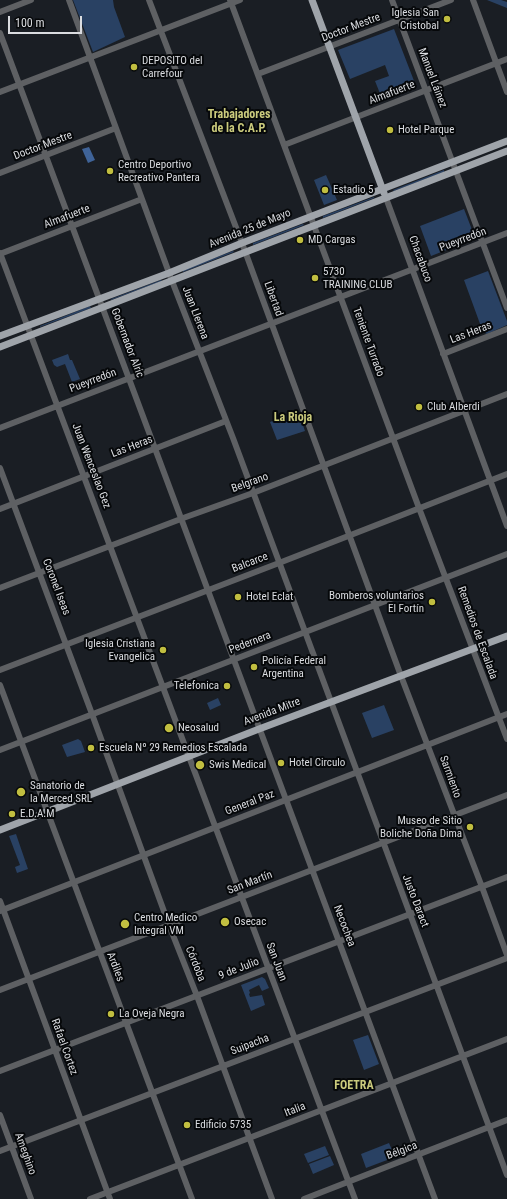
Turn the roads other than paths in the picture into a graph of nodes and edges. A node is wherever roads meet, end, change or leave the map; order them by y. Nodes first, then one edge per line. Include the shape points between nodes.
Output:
1 (31, 0) edge
2 (69, 0) edge
3 (149, 0) edge
4 (240, 0) edge
5 (312, 0) edge
6 (392, 0) edge
7 (451, 0) edge
8 (473, 0) edge
9 (231, 2) edge
10 (0, 12) edge
11 (399, 20) junction
12 (161, 31) junction
13 (0, 33) edge
14 (329, 47) junction
15 (91, 58) junction
16 (507, 59) edge
17 (496, 63) junction
18 (258, 74) junction
19 (20, 85) junction
20 (426, 90) junction
21 (0, 92) edge
22 (507, 92) edge
23 (356, 118) junction
24 (116, 128) junction
25 (507, 141) edge
26 (284, 145) junction
27 (507, 151) edge
28 (46, 156) junction
29 (453, 162) junction
30 (456, 171) junction
31 (0, 173) edge
32 (383, 189) junction
33 (386, 198) junction
34 (142, 199) junction
35 (311, 216) junction
36 (72, 225) junction
37 (314, 226) junction
38 (507, 233) edge
39 (242, 243) junction
40 (483, 243) junction
41 (245, 252) junction
42 (0, 253) edge
43 (412, 270) junction
44 (169, 273) junction
45 (172, 281) junction
46 (341, 297) junction
47 (100, 299) junction
48 (102, 307) junction
49 (507, 308) edge
50 (272, 324) junction
51 (27, 326) junction
52 (507, 330) edge
53 (30, 335) junction
54 (0, 336) edge
55 (0, 347) edge
56 (199, 351) junction
57 (443, 354) junction
58 (130, 378) junction
59 (507, 394) edge
60 (57, 406) junction
61 (464, 410) junction
62 (226, 421) junction
63 (0, 428) edge
64 (394, 438) junction
65 (155, 449) junction
66 (324, 465) junction
67 (0, 468) edge
68 (507, 474) edge
69 (85, 476) junction
70 (490, 480) junction
71 (253, 493) junction
72 (14, 504) junction
73 (419, 508) junction
74 (0, 509) edge
75 (181, 519) junction
76 (507, 526) edge
77 (350, 535) junction
78 (110, 546) junction
79 (507, 554) edge
80 (279, 563) junction
81 (40, 573) junction
82 (446, 578) junction
83 (0, 588) edge
84 (208, 590) junction
85 (376, 605) junction
86 (137, 617) junction
87 (304, 633) junction
88 (507, 636) edge
89 (66, 644) junction
90 (472, 649) junction
91 (234, 660) junction
92 (0, 670) edge
93 (400, 676) junction
94 (0, 685) edge
95 (163, 687) junction
96 (330, 702) junction
97 (92, 714) junction
98 (507, 714) edge
99 (499, 718) junction
100 (259, 728) junction
101 (507, 739) edge
102 (21, 741) junction
103 (427, 745) junction
104 (0, 750) edge
105 (190, 756) junction
106 (356, 773) junction
107 (117, 783) junction
108 (507, 795) edge
109 (286, 800) junction
110 (47, 812) junction
111 (454, 816) junction
112 (215, 827) junction
113 (0, 830) edge
114 (383, 843) junction
115 (143, 855) junction
116 (312, 870) junction
117 (507, 877) edge
118 (73, 882) junction
119 (482, 887) junction
120 (241, 897) junction
121 (0, 901) edge
122 (1, 910) edge
123 (410, 914) junction
124 (169, 925) junction
125 (339, 942) junction
126 (99, 952) junction
127 (507, 955) edge
128 (507, 958) edge
129 (268, 969) junction
130 (28, 979) junction
131 (436, 986) junction
132 (0, 990) edge
133 (197, 996) junction
134 (365, 1012) junction
135 (126, 1022) junction
136 (295, 1039) junction
137 (507, 1039) edge
138 (54, 1050) junction
139 (462, 1056) junction
140 (223, 1066) junction
141 (0, 1071) edge
142 (392, 1083) junction
143 (152, 1093) junction
144 (322, 1110) junction
145 (0, 1115) edge
146 (80, 1120) junction
147 (507, 1120) edge
148 (488, 1127) junction
149 (250, 1138) junction
150 (12, 1146) junction
151 (0, 1151) edge
152 (418, 1155) junction
153 (179, 1166) junction
154 (507, 1176) edge
155 (349, 1182) junction
156 (108, 1192) junction
157 (31, 1199) edge
158 (90, 1199) edge
159 (110, 1199) edge
160 (192, 1199) edge
161 (272, 1199) edge
162 (304, 1199) edge
163 (355, 1199) edge
164 (435, 1199) edge

1 - 10 street
2 - 15 street, Juan Llerena
3 - 12 street, Libertad
4 - 9 street
5 - 14 main road, Chacabuco
6 - 11 street, Manuel Láinez
7 - 11 street, Doctor Mestre
8 - 17 street
9 - 12 street
9 - 18 street, Teniente Turrado
11 - 14 street, Doctor Mestre
11 - 20 street, Manuel Láinez
12 - 15 street
12 - 39 street, Libertad
13 - 19 street, Gobernador Alric
14 - 18 street, Doctor Mestre
14 - 23 main road, Chacabuco
15 - 19 street
15 - 24 street, Juan Llerena
16 - 17 street, Almafuerte
17 - 20 street, Almafuerte
17 - 22 street
18 - 26 street, Teniente Turrado
19 - 21 street
19 - 28 street, Gobernador Alric
20 - 23 street, Almafuerte
20 - 29 street, Manuel Láinez
23 - 26 street, Almafuerte
23 - 32 main road, Chacabuco
24 - 28 street, Doctor Mestre
24 - 34 street, Juan Llerena
25 - 29 main road, Avenida 25 de Mayo
26 - 35 street, Teniente Turrado
27 - 30 main road, Avenida 25 de Mayo
28 - 31 street, Doctor Mestre
28 - 36 street, Gobernador Alric
29 - 30 street, Manuel Láinez
29 - 32 main road, Avenida 25 de Mayo
30 - 33 main road, Avenida 25 de Mayo
30 - 40 street
32 - 33 main road, Chacabuco
32 - 35 main road, Avenida 25 de Mayo
33 - 37 main road, Avenida 25 de Mayo
33 - 43 street, Chacabuco
34 - 36 street, Almafuerte
34 - 44 street, Juan Llerena
35 - 37 street, Teniente Turrado
35 - 39 main road, Avenida 25 de Mayo
36 - 42 street, Almafuerte
36 - 47 street, Gobernador Alric
37 - 41 main road, Avenida 25 de Mayo
37 - 46 street, Teniente Turrado
38 - 40 street, Pueyrredón
39 - 41 street, Libertad
39 - 44 main road, Avenida 25 de Mayo
40 - 43 street, Pueyrredón
40 - 49 street
41 - 45 main road, Avenida 25 de Mayo
41 - 50 street, Libertad
42 - 51 street, Juan Wenceslao Gez
43 - 46 street, Pueyrredón
43 - 57 street, Chacabuco
44 - 45 street, Juan Llerena
44 - 47 main road, Avenida 25 de Mayo
45 - 48 main road, Avenida 25 de Mayo
45 - 56 street, Juan Llerena
46 - 50 street, Pueyrredón
46 - 64 street, Teniente Turrado
47 - 48 street, Gobernador Alric
47 - 51 main road, Avenida 25 de Mayo
48 - 53 main road, Avenida 25 de Mayo
48 - 58 street, Gobernador Alric
50 - 56 street, Pueyrredón
50 - 66 street, Libertad
51 - 53 street, Juan Wenceslao Gez
51 - 54 main road, Avenida 25 de Mayo
52 - 57 street, Las Heras
53 - 55 main road, Avenida 25 de Mayo
53 - 60 street, Juan Wenceslao Gez
56 - 58 street, Pueyrredón
56 - 62 street, Juan Llerena
57 - 61 street, Chacabuco
58 - 60 street, Pueyrredón
58 - 65 street, Gobernador Alric
59 - 61 street, Belgrano
60 - 63 street, Pueyrredón
60 - 69 street, Juan Wenceslao Gez
61 - 64 street, Belgrano
61 - 70 street, Chacabuco
62 - 65 street, Las Heras
62 - 71 street, Juan Llerena
64 - 66 street, Belgrano
64 - 73 street, Teniente Turrado
65 - 69 street, Las Heras
65 - 75 street, Gobernador Alric
66 - 71 street, Belgrano
66 - 77 street, Libertad
67 - 72 street, Coronel Iseas
68 - 70 street, Balcarce
69 - 72 street, Las Heras
69 - 78 street, Juan Wenceslao Gez
70 - 73 street, Balcarce
70 - 76 street, Chacabuco
71 - 75 street, Belgrano
71 - 80 street, Juan Llerena
72 - 74 street, Las Heras
72 - 81 street, Coronel Iseas
73 - 77 street, Balcarce
73 - 82 street, Teniente Turrado
75 - 78 street, Belgrano
75 - 84 street, Gobernador Alric
77 - 80 street, Balcarce
77 - 85 street, Libertad
78 - 81 street, Belgrano
78 - 86 street, Juan Wenceslao Gez
79 - 82 street, Pedernera
80 - 84 street, Balcarce
80 - 87 street, Juan Llerena
81 - 83 street, Belgrano
81 - 89 street, Coronel Iseas
82 - 85 street, Pedernera
82 - 90 street, Remedios de Escalada
84 - 86 street, Balcarce
84 - 91 street, Gobernador Alric
85 - 87 street, Pedernera
85 - 93 street, Sarmiento
86 - 89 street, Balcarce
86 - 95 street, Juan Wenceslao Gez
87 - 91 street, Pedernera
87 - 96 street, Justo Daract
88 - 90 main road, Avenida Mitre
89 - 92 street, Balcarce
89 - 97 street, Coronel Iseas
90 - 93 main road, Avenida Mitre
90 - 99 street, Remedios de Escalada
91 - 95 street, Pedernera
91 - 100 street, Necochea
93 - 96 main road, Avenida Mitre
93 - 103 street, Sarmiento
94 - 102 street, Ardiles
95 - 97 street, Pedernera
95 - 105 street, San Juan
96 - 100 main road, Avenida Mitre
96 - 106 street, Justo Daract
97 - 102 street, Pedernera
97 - 107 street, Córdoba
98 - 99 street, General Paz
99 - 101 street, Remedios de Escalada
99 - 103 street, General Paz
100 - 105 main road, Avenida Mitre
100 - 109 street, Necochea
102 - 104 street, Pedernera
102 - 110 street, Ardiles
103 - 106 street, General Paz
103 - 111 street, Sarmiento
105 - 107 main road, Avenida Mitre
105 - 112 street, San Juan
106 - 109 street, General Paz
106 - 114 street, Justo Daract
107 - 110 main road, Avenida Mitre
107 - 115 street, Córdoba
108 - 111 street, San Martín
109 - 112 street, General Paz
109 - 116 street, Necochea
110 - 113 main road, Avenida Mitre
110 - 118 street, Ardiles
111 - 114 street, San Martín
111 - 119 street, Sarmiento
112 - 115 street, General Paz
112 - 120 street, San Juan
114 - 116 street, San Martín
114 - 123 street, Justo Daract
115 - 118 street, General Paz
115 - 124 street, Córdoba
116 - 120 street, San Martín
116 - 125 street, Necochea
117 - 119 street, 9 de Julio
118 - 122 street, General Paz
118 - 126 street, Ardiles
119 - 123 street, 9 de Julio
119 - 127 street, Sarmiento
120 - 124 street, San Martín
120 - 129 street, San Juan
121 - 122 street, Rafael Cortez
122 - 130 street, Rafael Cortez
123 - 125 street, 9 de Julio
123 - 131 street, Justo Daract
124 - 126 street, San Martín
124 - 133 street, Córdoba
125 - 129 street, 9 de Julio
125 - 134 street, Necochea
126 - 130 street, San Martín
126 - 135 street, Ardiles
128 - 131 street, Suipacha
129 - 133 street, 9 de Julio
129 - 136 street, San Juan
130 - 132 street, San Martín
130 - 138 street, Rafael Cortez
131 - 134 street, Suipacha
131 - 139 street, Justo Daract
133 - 135 street, 9 de Julio
133 - 140 street, Córdoba
134 - 136 street, Suipacha
134 - 142 street, Necochea
135 - 138 street, 9 de Julio
135 - 143 street, Ardiles
136 - 140 street, Suipacha
136 - 144 street, San Juan
137 - 139 street, Italia
138 - 141 street, 9 de Julio
138 - 146 street, Rafael Cortez
139 - 142 street, Italia
139 - 148 street, Justo Daract
140 - 143 street, Suipacha
140 - 149 street, Córdoba
142 - 144 street, Italia
142 - 152 street, Necochea
143 - 146 street, Suipacha
143 - 153 street, Ardiles
144 - 149 street, Italia
144 - 155 street, San Juan
145 - 150 street, Ameghino
146 - 150 street, Suipacha
146 - 156 street, Rafael Cortez
147 - 148 street, Bélgica
148 - 152 street, Bélgica
148 - 154 street, Justo Daract
149 - 153 street, Italia
149 - 161 street, Córdoba
150 - 151 street, Suipacha
150 - 157 street, Ameghino
152 - 155 street, Bélgica
152 - 164 street, Necochea
153 - 156 street, Italia
153 - 160 street, Ardiles
155 - 162 street, Bélgica
155 - 163 street, San Juan
156 - 158 street, Italia
156 - 159 street, Rafael Cortez

